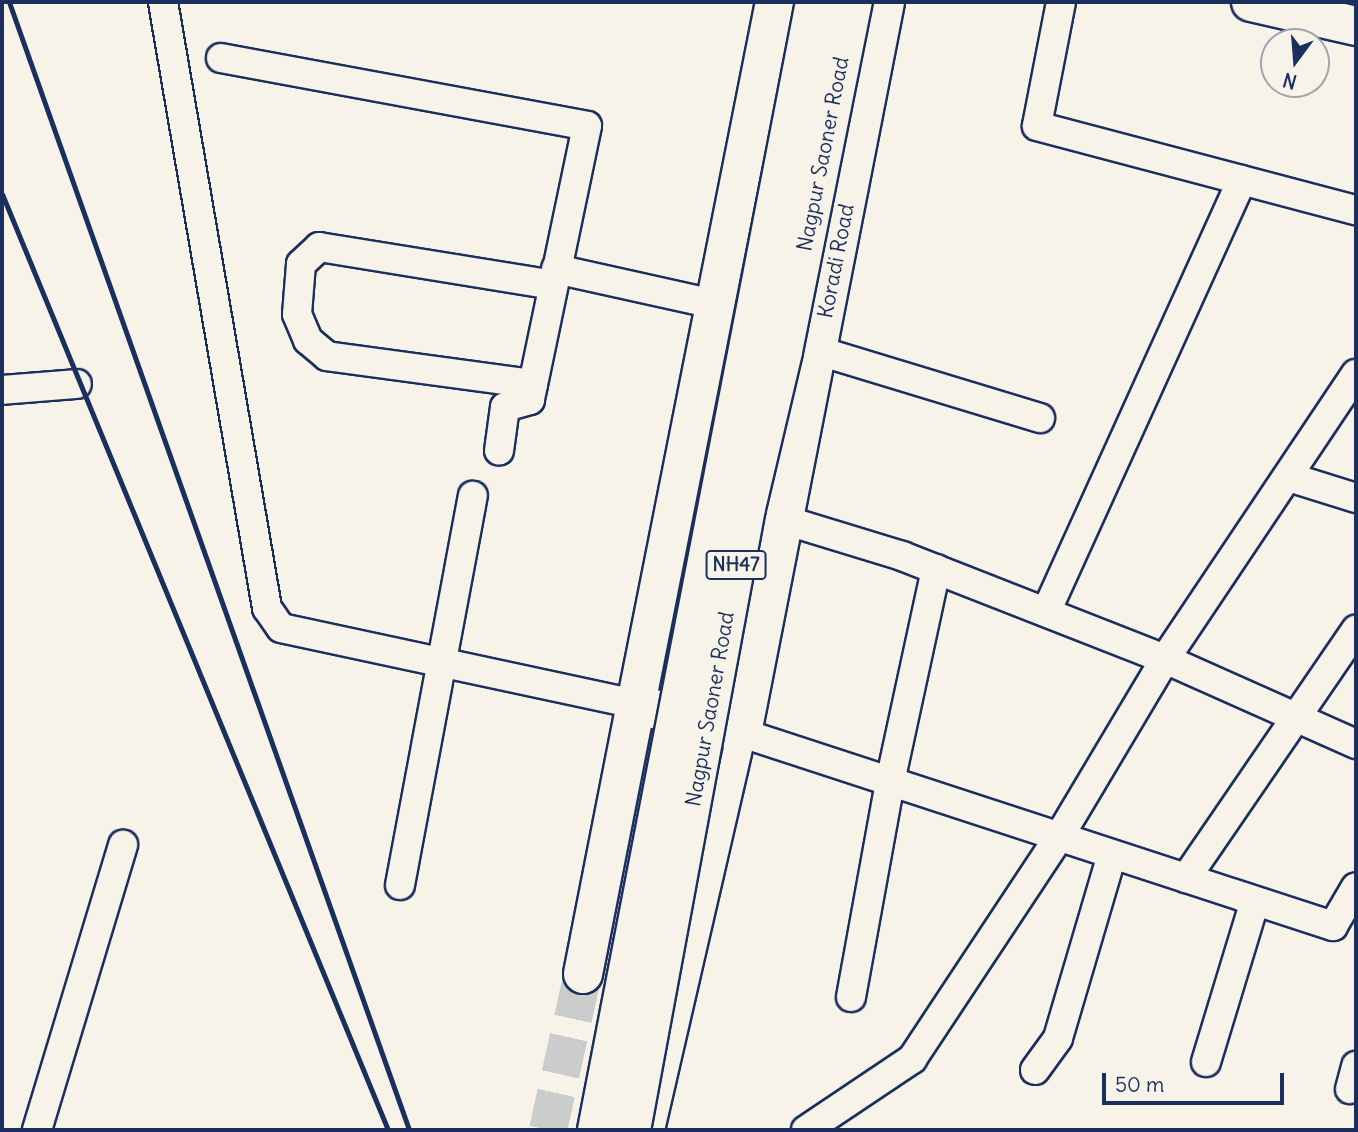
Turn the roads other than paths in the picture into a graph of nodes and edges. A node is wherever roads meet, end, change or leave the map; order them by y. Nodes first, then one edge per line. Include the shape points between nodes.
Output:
1 (163, 2) edge
2 (775, 2) edge
3 (815, 2) edge
4 (853, 2) edge
5 (885, 2) edge
6 (1061, 2) edge
7 (1251, 2) edge
8 (1356, 26) edge
9 (221, 58) dead end
10 (1242, 180) junction
11 (1356, 210) edge
12 (555, 277) junction
13 (714, 304) junction
14 (819, 351) junction
15 (1356, 374) edge
16 (77, 384) dead end
17 (533, 384) junction
18 (2, 390) edge
19 (1040, 418) dead end
20 (499, 451) dead end
21 (1289, 477) junction
22 (473, 496) dead end
23 (1356, 498) edge
24 (781, 519) junction
25 (936, 569) junction
26 (1046, 612) junction
27 (1356, 630) edge
28 (1165, 659) junction
29 (444, 661) junction
30 (636, 704) junction
31 (1296, 717) junction
32 (742, 733) junction
33 (1356, 744) edge
34 (890, 782) junction
35 (1059, 837) junction
36 (123, 845) dead end
37 (1112, 855) junction
38 (1186, 878) junction
39 (400, 884) dead end
40 (1356, 887) edge
41 (1255, 901) junction
42 (1345, 930) edge
43 (583, 974) tunnel mouth
44 (851, 997) dead end
45 (1206, 1062) dead end
46 (1035, 1070) dead end
47 (37, 1130) edge
48 (597, 1130) edge
49 (631, 1130) edge
50 (650, 1130) edge
51 (806, 1130) edge

1 - 29 street via 267,608 281,628
2 - 13 main road
3 - 48 main road, Nagpur Saoner Road / NH47, bridge
4 - 49 main road, Nagpur Saoner Road / NH47, bridge via 783,351 746,508
5 - 14 main road, Koradi Road
6 - 10 street via 1037,126
7 - 8 main road
9 - 12 street via 587,126
10 - 11 street
10 - 26 street
12 - 13 street
12 - 17 street
12 - 17 street via 319,247 301,264 297,314 308,340 327,356
13 - 30 main road
14 - 19 street
14 - 24 main road, Koradi Road
15 - 21 street
16 - 18 street
17 - 20 street via 530,400 505,407
21 - 23 street
21 - 28 street
22 - 29 street
24 - 25 street
24 - 32 main road, Koradi Road
25 - 26 street
25 - 34 street
26 - 28 street
27 - 31 street
28 - 31 street
28 - 35 street
29 - 30 street
29 - 39 street
30 - 32 main road
30 - 43 main road
31 - 33 street
31 - 38 street
32 - 34 street
32 - 50 street
34 - 35 street
34 - 44 street
35 - 37 street
35 - 51 street via 912,1059
36 - 47 street
37 - 38 street
37 - 46 street via 1058,1038
38 - 41 street
40 - 42 street
41 - 42 street
41 - 45 street

